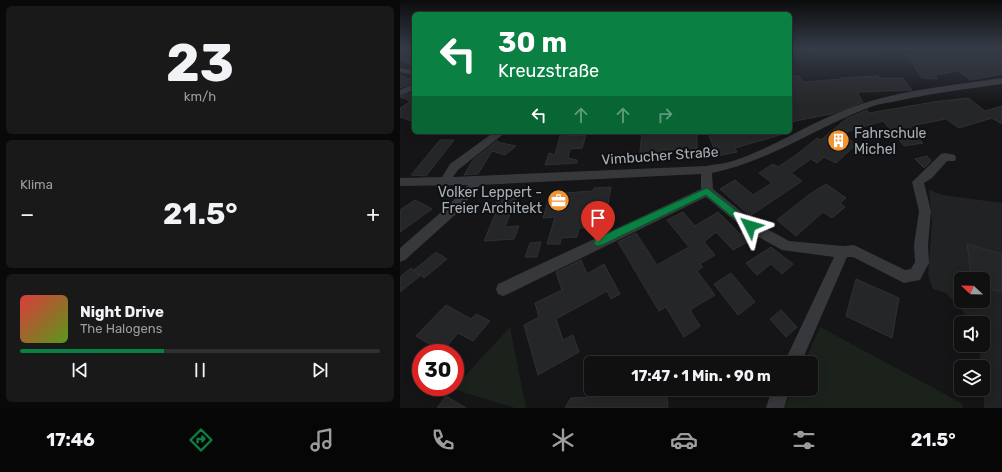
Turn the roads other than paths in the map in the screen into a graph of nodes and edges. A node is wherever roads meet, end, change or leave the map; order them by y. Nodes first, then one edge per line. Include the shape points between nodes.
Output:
1 (400, 70) edge
2 (412, 73) edge
3 (1002, 81) edge
4 (412, 88) edge
5 (400, 93) edge
6 (498, 134) edge
7 (951, 158) dead end
8 (706, 170) junction
9 (445, 181) junction
10 (477, 181) junction
11 (400, 182) edge
12 (707, 191) junction
13 (843, 252) junction
14 (400, 256) edge
15 (503, 289) dead end
16 (795, 356) edge
17 (779, 396) edge
18 (775, 408) edge

1 - 2 street
3 - 8 street, Vimbucher Straße via 911,95 867,105 834,118 767,152 733,165
4 - 5 street
6 - 9 street via 454,166
7 - 13 street via 945,156 918,182 925,212 922,263 915,275 904,277 854,251
8 - 10 street, Vimbucher Straße
8 - 12 street
9 - 10 street, Vimbucher Straße
9 - 11 street, Vimbucher Straße
10 - 14 street via 459,202
12 - 13 street via 750,226 787,246
12 - 15 street
13 - 16 street
17 - 18 street

